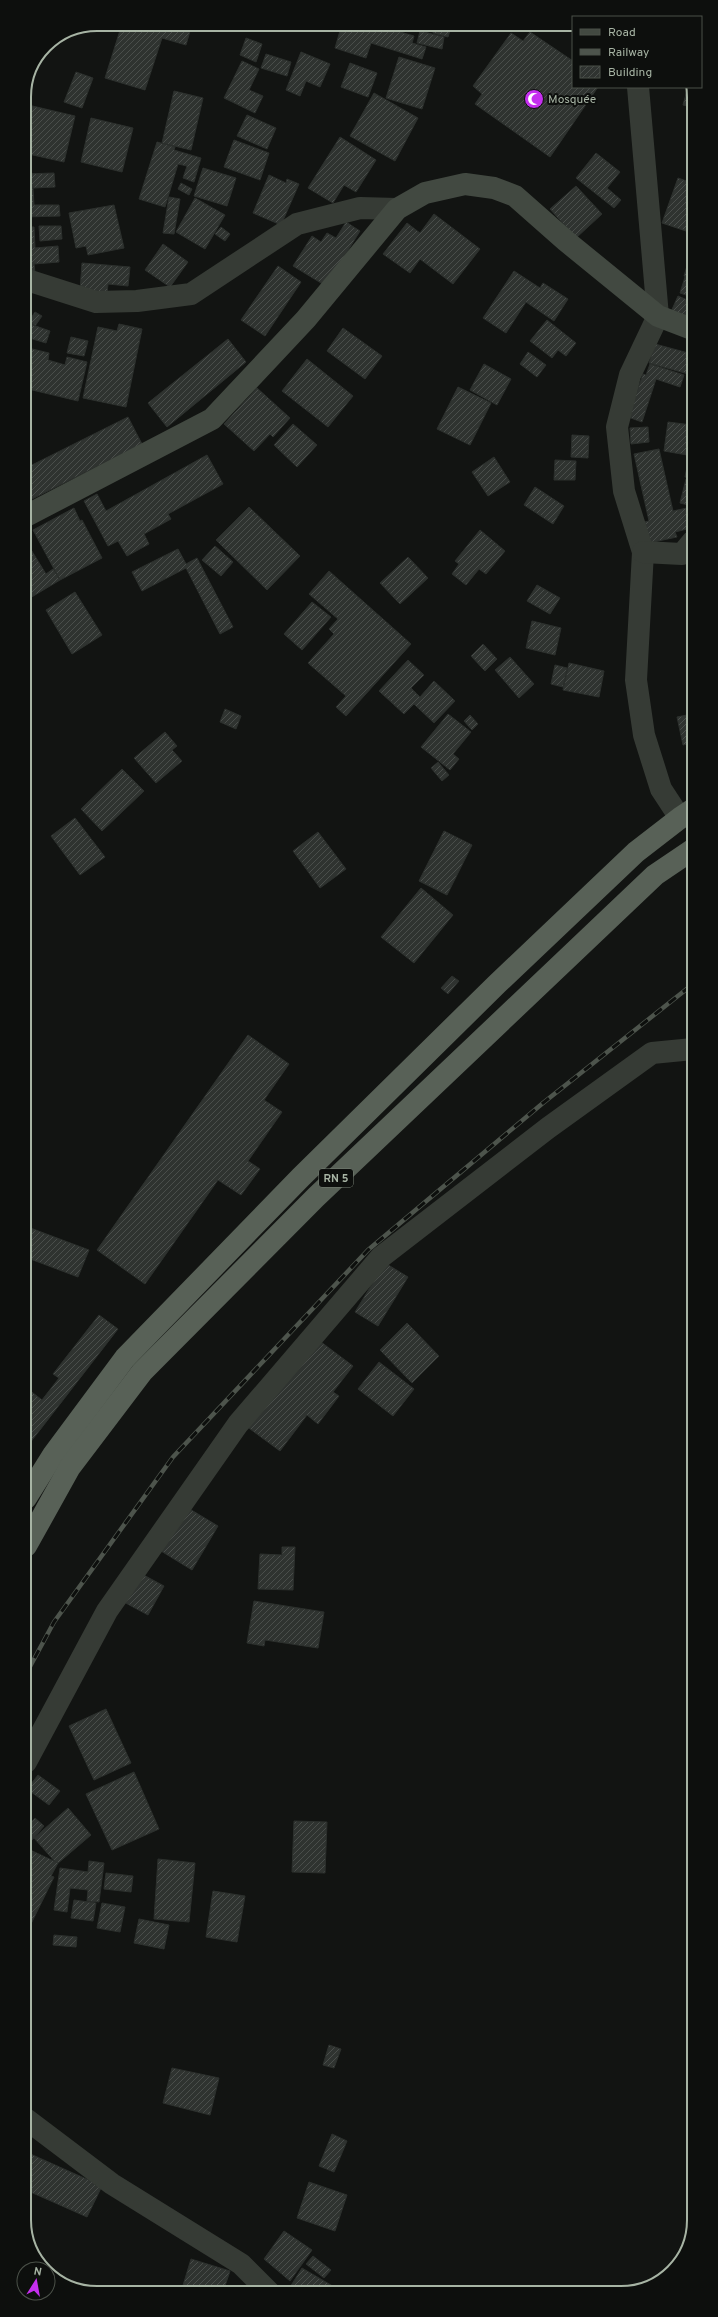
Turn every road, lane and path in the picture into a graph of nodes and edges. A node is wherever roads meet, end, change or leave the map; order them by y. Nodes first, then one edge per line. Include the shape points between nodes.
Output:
1 (638, 88) edge
2 (397, 209) junction
3 (31, 281) edge
4 (658, 316) junction
5 (687, 327) edge
6 (31, 513) edge
7 (687, 548) edge
8 (643, 552) junction
9 (686, 814) edge
10 (687, 853) edge
11 (687, 1050) edge
12 (31, 1490) edge
13 (31, 1537) edge
14 (31, 1753) edge
15 (31, 2123) edge
16 (263, 2286) edge

1 - 4 street
2 - 3 street via 360,208 297,224 191,294 137,301 96,302
2 - 4 main road via 425,193 465,184 494,188 515,196
2 - 6 main road via 306,319 212,420
4 - 5 main road
4 - 8 street via 630,375 617,427 624,491
7 - 8 street via 682,554
8 - 9 street via 636,680 644,735 661,789
9 - 12 highway, RN 5 via 636,852 498,984 301,1177 125,1358 53,1455
10 - 13 highway, RN 5 via 655,875 316,1197 142,1372 70,1467
11 - 14 street via 652,1053 548,1128 381,1257 238,1424 107,1611
15 - 16 street via 112,2184 241,2264

